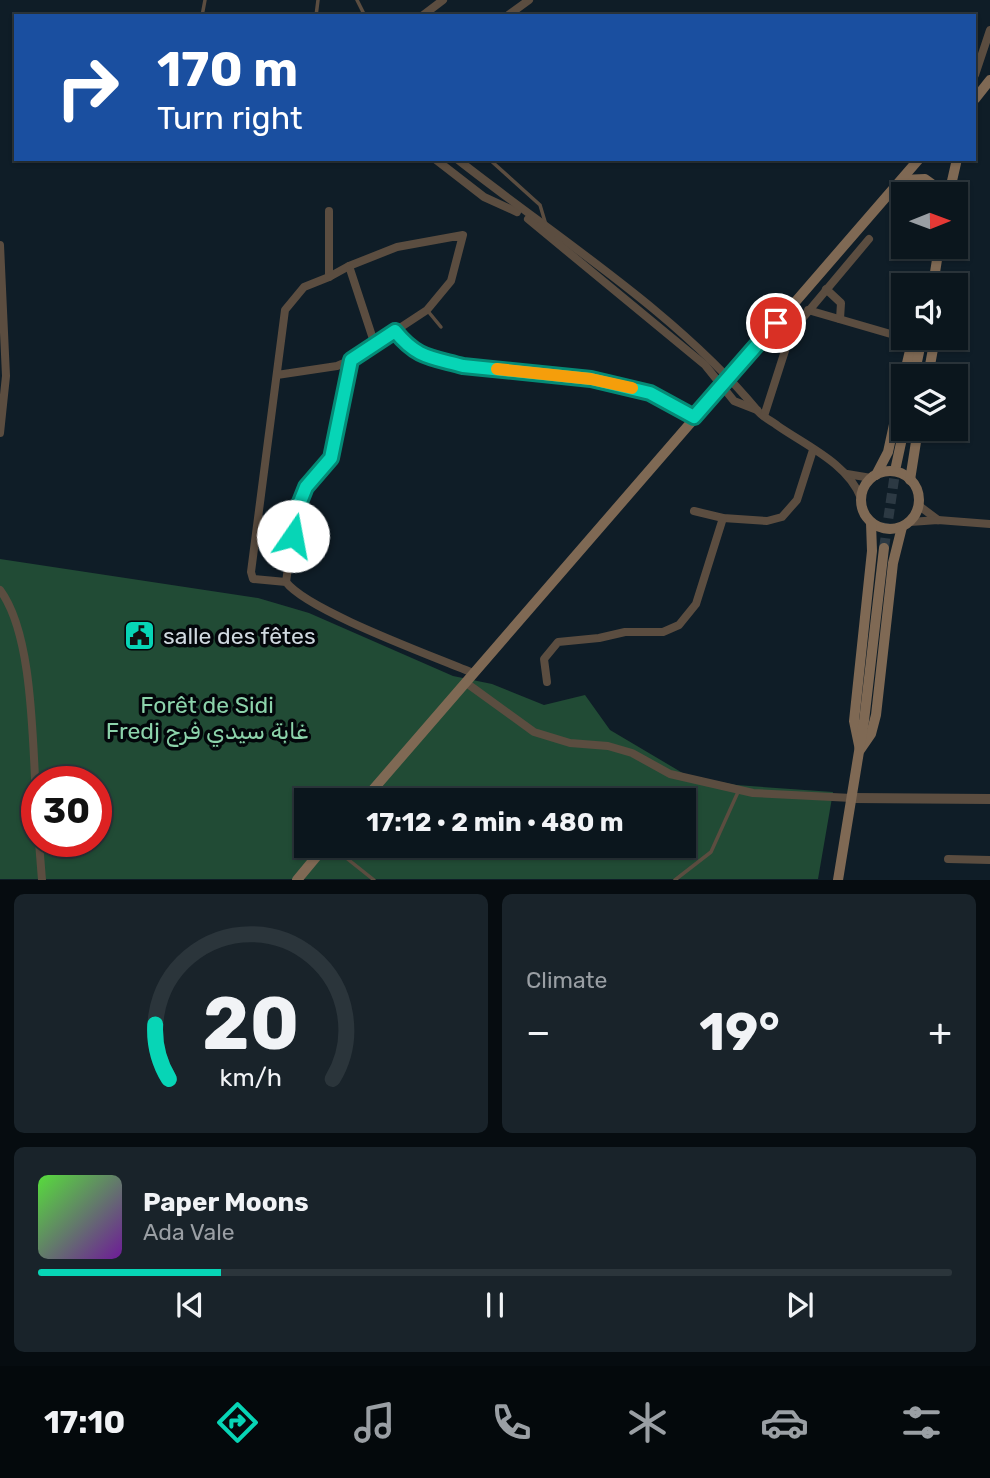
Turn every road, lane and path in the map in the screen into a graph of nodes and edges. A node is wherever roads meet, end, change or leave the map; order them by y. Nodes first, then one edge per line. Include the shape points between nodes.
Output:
1 (443, 0) edge
2 (529, 0) edge
3 (425, 14) edge
4 (510, 14) edge
5 (990, 30) edge
6 (976, 72) edge
7 (990, 80) edge
8 (976, 98) edge
9 (438, 161) edge
10 (460, 161) edge
11 (491, 161) edge
12 (917, 161) edge
13 (956, 161) edge
14 (902, 180) junction
15 (930, 182) edge
16 (951, 182) edge
17 (329, 211) dead end
18 (545, 225) junction
19 (869, 239) dead end
20 (0, 245) edge
21 (349, 266) junction
22 (329, 277) junction
23 (826, 289) junction
24 (630, 299) junction
25 (427, 310) junction
26 (808, 310) junction
27 (649, 315) junction
28 (840, 319) junction
29 (441, 327) dead end
30 (395, 331) junction
31 (891, 333) edge
32 (375, 345) junction
33 (351, 360) junction
34 (276, 375) junction
35 (730, 376) junction
36 (721, 386) junction
37 (760, 413) junction
38 (694, 417) junction
39 (0, 433) edge
40 (891, 438) edge
41 (901, 441) edge
42 (916, 441) edge
43 (813, 450) junction
44 (896, 466) tunnel mouth
45 (847, 474) junction
46 (874, 477) junction
47 (910, 480) junction
48 (861, 498) junction
49 (918, 505) junction
50 (694, 511) dead end
51 (723, 518) junction
52 (938, 520) junction
53 (872, 523) junction
54 (906, 524) junction
55 (990, 524) edge
56 (884, 548) tunnel mouth
57 (286, 582) junction
58 (0, 590) edge
59 (469, 678) junction
60 (547, 682) dead end
61 (860, 750) junction
62 (34, 766) edge
63 (374, 788) edge
64 (739, 790) junction
65 (852, 798) junction
66 (990, 799) edge
67 (40, 857) edge
68 (316, 858) edge
69 (345, 858) edge
70 (948, 859) dead end
71 (990, 860) edge
72 (42, 880) edge
73 (297, 880) edge
74 (374, 880) edge
75 (675, 880) edge
76 (838, 880) edge

1 - 3 street
2 - 4 street
5 - 6 street
7 - 8 main road
9 - 24 street via 484,197 527,218
10 - 18 street
11 - 18 lane via 536,200
12 - 14 main road
13 - 16 main road
14 - 15 main road
14 - 35 main road
17 - 22 street
18 - 24 street
19 - 23 street
20 - 39 street via 6,376
21 - 22 street
21 - 25 street via 397,247 463,235 451,281
21 - 32 street
22 - 34 street via 303,287 285,310
23 - 26 street
23 - 28 street via 841,303
24 - 27 street
25 - 29 lane
25 - 30 street
26 - 28 street
26 - 37 street via 787,340
27 - 35 street
27 - 36 street via 705,365
28 - 31 street
30 - 32 street
30 - 38 street via 411,351 424,355 463,366 591,379 650,393
32 - 33 street
33 - 34 street
33 - 57 street via 331,458 306,487 296,512
34 - 57 street via 251,572 253,579
35 - 36 main road
35 - 37 street
36 - 37 street via 738,404
36 - 38 main road
37 - 43 street
38 - 59 main road
40 - 46 main road
41 - 44 main road
42 - 47 main road
43 - 45 street
43 - 51 street via 797,500 787,514 767,521
45 - 46 street
45 - 48 street
46 - 47 main road via 894,471
46 - 48 main road
47 - 49 main road via 916,487
48 - 53 main road via 865,516
49 - 52 street
49 - 54 main road
50 - 51 street
51 - 60 street via 696,604 684,622 663,632 625,632 558,642 544,659
52 - 54 street
52 - 55 street
53 - 54 main road via 886,529
53 - 61 main road via 854,721
54 - 61 main road via 893,563 876,715
56 - 61 main road
57 - 59 street via 294,593
58 - 62 street via 18,631 26,669
59 - 63 main road
59 - 64 street via 534,732 570,743 608,746 670,774
61 - 65 main road
64 - 65 street
64 - 75 lane via 711,852
65 - 66 street
65 - 76 main road
67 - 72 street
68 - 73 main road
69 - 74 lane
70 - 71 street

